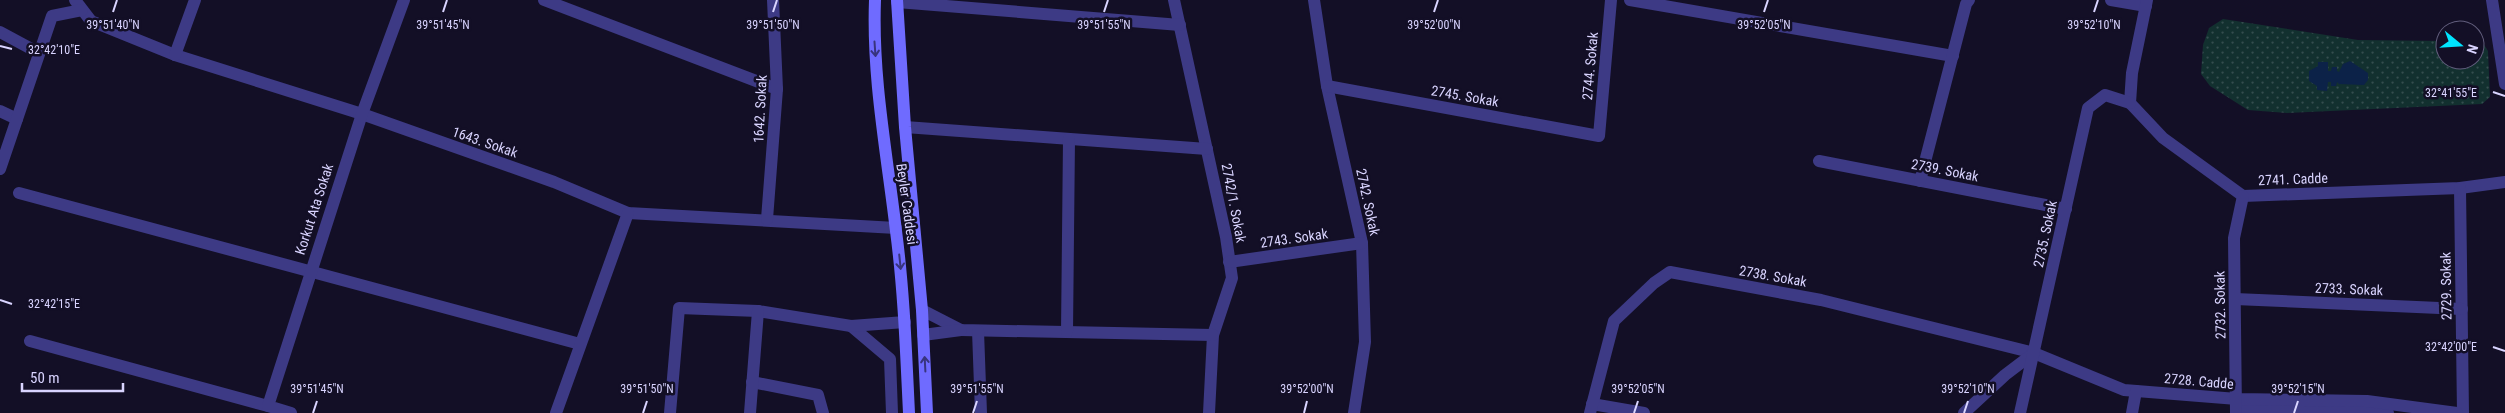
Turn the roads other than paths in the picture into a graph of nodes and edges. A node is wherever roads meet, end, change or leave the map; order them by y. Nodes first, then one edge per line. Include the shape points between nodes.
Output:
1 (195, 0) edge
2 (404, 0) edge
3 (544, 0) edge
4 (773, 0) edge
5 (875, 0) edge
6 (1174, 0) edge
7 (1314, 0) edge
8 (1611, 0) edge
9 (1630, 0) edge
10 (1970, 0) edge
11 (2111, 0) edge
12 (2492, 0) edge
13 (897, 1) edge
14 (2146, 3) edge
15 (78, 5) edge
16 (1180, 25) junction
17 (0, 32) edge
18 (39, 53) junction
19 (175, 55) junction
20 (1953, 56) junction
21 (2505, 84) edge
22 (1327, 86) junction
23 (777, 89) junction
24 (2130, 103) junction
25 (0, 111) edge
26 (362, 114) junction
27 (17, 119) junction
28 (905, 127) junction
29 (1598, 136) joint
30 (1069, 139) junction
31 (1207, 149) junction
32 (1819, 161) dead end
33 (0, 169) edge
34 (1920, 181) junction
35 (2505, 182) edge
36 (2460, 188) junction
37 (19, 193) dead end
38 (2243, 196) junction
39 (2066, 209) junction
40 (628, 212) junction
41 (767, 219) junction
42 (914, 226) junction
43 (896, 228) junction
44 (1362, 243) junction
45 (1230, 262) junction
46 (310, 270) junction
47 (2235, 299) junction
48 (905, 308) junction
49 (2462, 309) junction
50 (922, 310) junction
51 (758, 311) junction
52 (851, 326) junction
53 (905, 328) junction
54 (961, 330) junction
55 (978, 331) junction
56 (1067, 332) junction
57 (923, 335) junction
58 (1212, 335) junction
59 (30, 341) dead end
60 (580, 344) junction
61 (2034, 353) junction
62 (752, 382) junction
63 (2136, 391) junction
64 (268, 406) junction
65 (1591, 408) edge
66 (2236, 408) edge
67 (291, 413) edge
68 (556, 413) edge
69 (670, 413) edge
70 (750, 413) edge
71 (823, 413) edge
72 (892, 413) edge
73 (909, 413) edge
74 (927, 413) edge
75 (981, 413) edge
76 (1209, 413) edge
77 (1354, 413) edge
78 (1644, 413) edge
79 (1964, 413) edge
80 (2020, 413) edge
81 (2132, 413) edge
82 (2388, 413) edge
83 (2457, 413) edge
84 (2463, 413) edge

1 - 19 street
2 - 26 street, Korkut Ata Sokak
3 - 23 street
4 - 23 street, 1642. Sokak
5 -> 43 main road, Beyler Caddesi via 880,106
6 - 16 street, 2742/1. Sokak
7 - 22 street, 2742. Sokak
8 - 29 street, 2744. Sokak
9 - 20 street
10 - 20 street via 1966,4
11 - 14 street
12 - 21 street
13 - 16 street
13 - 28 main road, Beyler Caddesi
14 - 24 street via 2132,74
15 - 18 street via 52,16
15 - 19 street, 1643. Sokak via 90,21
16 - 31 street, 2742/1. Sokak
17 - 18 street
18 - 27 street
19 - 26 street, 1643. Sokak
20 - 34 street
22 - 29 street, 2745. Sokak
22 - 44 street, 2742. Sokak
23 - 41 street, 1642. Sokak
24 - 38 street, 2741. Cadde via 2163,138
24 - 39 street, 2735. Sokak via 2105,95 2088,108
25 - 27 street
26 - 40 street, 1643. Sokak via 554,182
26 - 46 street, Korkut Ata Sokak
27 - 33 street
28 - 30 street
28 - 42 main road, Beyler Caddesi
30 - 31 street
30 - 56 street
31 - 45 street, 2742/1. Sokak
32 - 34 street, 2739. Sokak
34 - 39 street, 2739. Sokak
35 - 36 street, 2741. Cadde
36 - 38 street, 2741. Cadde
36 - 49 street, 2729. Sokak
37 - 46 street
38 - 47 street, 2732. Sokak via 2234,238
39 - 61 street, 2735. Sokak
40 - 41 street, 1643. Sokak
40 - 60 street
41 - 43 street, 1643. Sokak
42 - 43 main road
42 - 50 main road, Beyler Caddesi
43 -> 48 main road, Beyler Caddesi
44 - 45 street, 2743. Sokak
44 - 77 street, 2742. Sokak via 1365,342
45 - 58 street, 2742/1. Sokak via 1232,278
46 - 60 street
46 - 64 street, Korkut Ata Sokak
47 - 49 street, 2733. Sokak
47 - 66 street, 2732. Sokak
48 - 50 main road
48 - 53 main road, Beyler Caddesi
49 - 84 street, 2729. Sokak
50 - 54 street
50 - 57 main road, Beyler Caddesi
51 - 52 street
51 - 62 street
51 - 69 street via 679,308
52 - 53 street
52 - 72 street via 890,359
53 - 57 main road
53 - 73 main road, Beyler Caddesi
54 - 55 street
54 - 57 street
55 - 56 street
55 - 75 street
56 - 58 street
74 -> 57 main road, Beyler Caddesi
58 - 76 street, 2742/1. Sokak
59 - 64 street
60 - 68 street
61 - 63 street, 2728. Cadde via 2124,390
61 - 65 street, 2738. Sokak via 1821,300 1670,272 1614,321
61 - 79 street
61 - 80 street, 2735. Sokak
62 - 70 street
62 - 71 street via 818,395
63 - 66 street, 2728. Cadde
63 - 81 street
64 - 67 street
65 - 78 street
66 - 82 street, 2728. Cadde via 2376,410
66 - 83 street, 2728. Cadde via 2367,400

